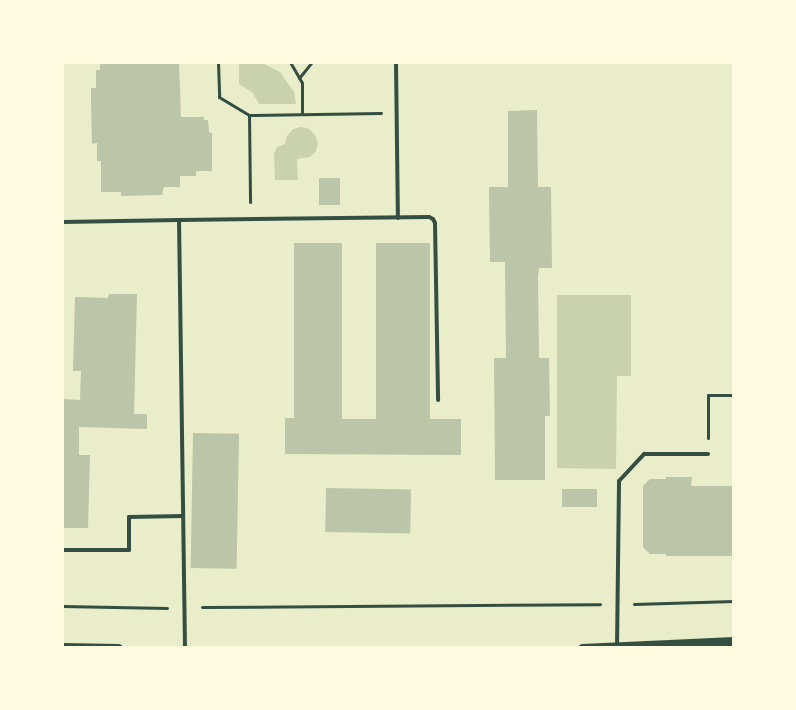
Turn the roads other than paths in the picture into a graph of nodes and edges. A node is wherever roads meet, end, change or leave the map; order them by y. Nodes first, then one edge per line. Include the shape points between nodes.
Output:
1 (396, 62) edge
2 (398, 218) junction
3 (178, 220) junction
4 (62, 222) edge
5 (438, 400) dead end
6 (708, 454) road end
7 (183, 516) junction
8 (62, 550) edge
9 (734, 642) edge
10 (62, 647) edge
11 (617, 647) edge
12 (118, 648) edge
13 (185, 648) edge
14 (582, 648) edge

1 - 2 lane
2 - 3 lane
2 - 5 lane via 429,217 436,223
3 - 4 lane
3 - 7 lane
6 - 11 lane via 644,454 619,482
7 - 8 lane via 129,517 129,550
7 - 13 lane
9 - 11 street
10 - 12 street
11 - 14 street

